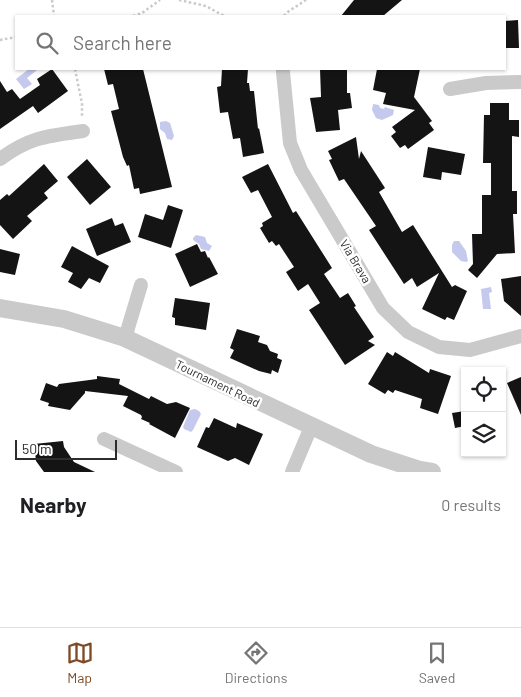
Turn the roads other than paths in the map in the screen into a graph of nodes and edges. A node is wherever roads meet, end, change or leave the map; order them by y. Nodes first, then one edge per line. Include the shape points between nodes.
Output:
1 (283, 72) dead end
2 (521, 82) edge
3 (450, 89) dead end
4 (83, 131) road end
5 (0, 159) edge
6 (141, 285) dead end
7 (0, 308) edge
8 (521, 336) edge
9 (125, 338) junction
10 (311, 427) junction
11 (104, 440) dead end
12 (176, 472) edge
13 (292, 472) edge
14 (432, 472) edge

1 - 8 street, Via Brava via 290,143 301,170 383,308 408,332 439,346 470,350
2 - 3 street
4 - 5 street via 40,137 16,147
6 - 9 street
7 - 9 street, Tournament Road via 64,319
9 - 10 street, Tournament Road
10 - 13 street
10 - 14 street, Tournament Road via 371,454
11 - 12 street

